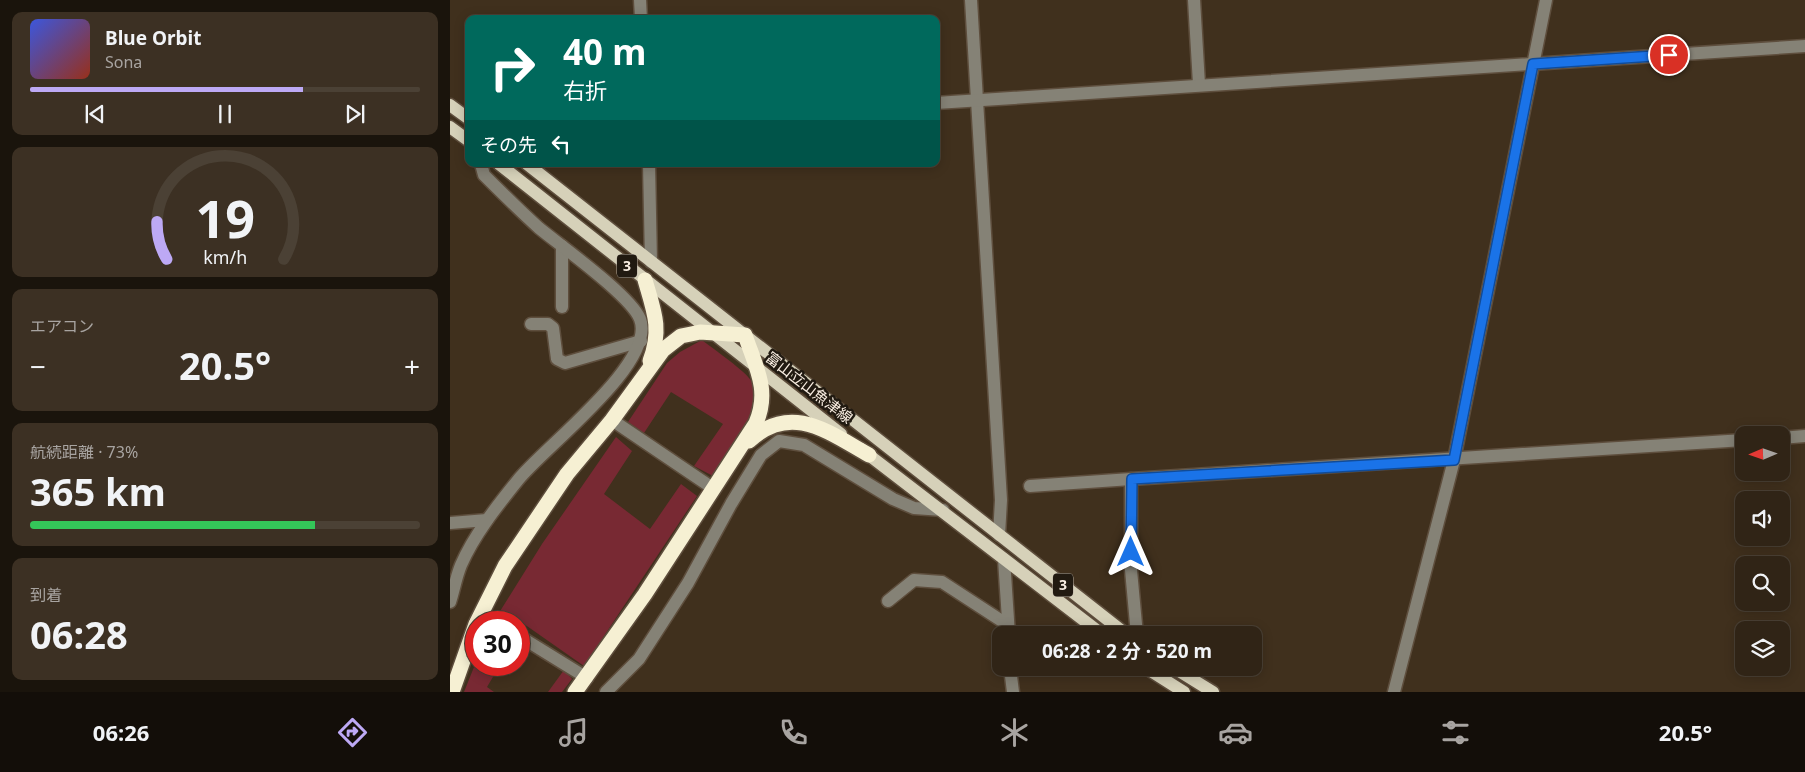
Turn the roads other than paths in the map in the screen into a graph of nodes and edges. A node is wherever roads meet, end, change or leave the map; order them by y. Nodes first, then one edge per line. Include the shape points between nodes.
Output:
1 (640, 0) edge
2 (970, 0) edge
3 (1194, 0) edge
4 (1546, 0) edge
5 (641, 15) edge
6 (1805, 46) edge
7 (1533, 64) junction
8 (1199, 84) junction
9 (977, 100) junction
10 (940, 103) edge
11 (450, 105) edge
12 (465, 116) edge
13 (450, 127) edge
14 (465, 138) edge
15 (482, 167) edge
16 (503, 167) edge
17 (531, 167) edge
18 (648, 167) edge
19 (562, 246) junction
20 (651, 262) junction
21 (645, 280) junction
22 (562, 307) dead end
23 (531, 324) dead end
24 (712, 333) junction
25 (745, 335) junction
26 (641, 341) junction
27 (756, 368) junction
28 (647, 370) junction
29 (612, 420) junction
30 (1805, 436) edge
31 (1790, 437) edge
32 (1735, 441) edge
33 (744, 445) junction
34 (869, 455) junction
35 (1454, 460) junction
36 (1132, 479) junction
37 (1030, 486) dead end
38 (714, 489) junction
39 (942, 510) junction
40 (487, 520) junction
41 (450, 523) edge
42 (999, 534) junction
43 (1004, 559) junction
44 (888, 601) dead end
45 (450, 602) edge
46 (485, 611) edge
47 (1002, 626) edge
48 (1008, 626) edge
49 (1091, 626) edge
50 (1115, 626) edge
51 (1136, 626) edge
52 (530, 643) edge
53 (465, 660) edge
54 (1011, 676) edge
55 (1159, 676) edge
56 (1187, 676) edge
57 (587, 678) junction
58 (452, 692) edge
59 (575, 692) edge
60 (606, 692) edge
61 (1013, 692) edge
62 (1184, 692) edge
63 (1213, 692) edge
64 (1394, 692) edge

1 - 5 street
2 - 9 street
3 - 8 street
4 - 7 street
6 - 7 street
7 - 8 street
7 - 35 street
8 - 9 street
9 - 10 street
9 - 42 street via 1001,500
11 - 12 main road
13 - 14 main road
15 - 19 street via 484,175
16 - 21 main road, 富山立山魚津線 / 3
17 - 20 main road, 富山立山魚津線 / 3
18 - 20 street
19 - 22 street
19 - 26 street via 626,300 640,320
20 - 25 main road, 富山立山魚津線 / 3
21 - 24 main road, 富山立山魚津線 / 3
21 - 28 highway via 658,335
23 - 26 street via 548,324 553,328 557,359 565,363
24 - 25 highway
24 - 27 main road, 富山立山魚津線 / 3
24 - 28 highway via 681,336 663,350
25 - 27 highway
25 - 42 main road, 富山立山魚津線 / 3
26 - 40 street via 615,381 578,422 519,478
27 - 33 highway via 763,400
27 - 34 main road, 富山立山魚津線 / 3
28 - 29 highway
29 - 38 street
29 - 46 highway via 567,474 505,566
30 - 31 street
32 - 35 street
33 - 34 highway via 770,426 795,421 813,425
33 - 38 highway
34 - 39 main road, 富山立山魚津線 / 3
35 - 36 street
35 - 64 street
36 - 37 street
36 - 51 street via 1131,570
38 - 57 highway
39 - 43 main road, 富山立山魚津線 / 3
39 - 60 street via 914,508 892,499 804,445 779,441 762,455 688,583 639,659
40 - 41 street
40 - 45 street via 461,565
42 - 50 main road, 富山立山魚津線 / 3
43 - 48 street
43 - 49 main road, 富山立山魚津線 / 3
44 - 47 street via 914,580 942,582
52 - 57 street
53 - 58 highway
54 - 61 street
55 - 62 main road
56 - 63 main road
57 - 59 highway

